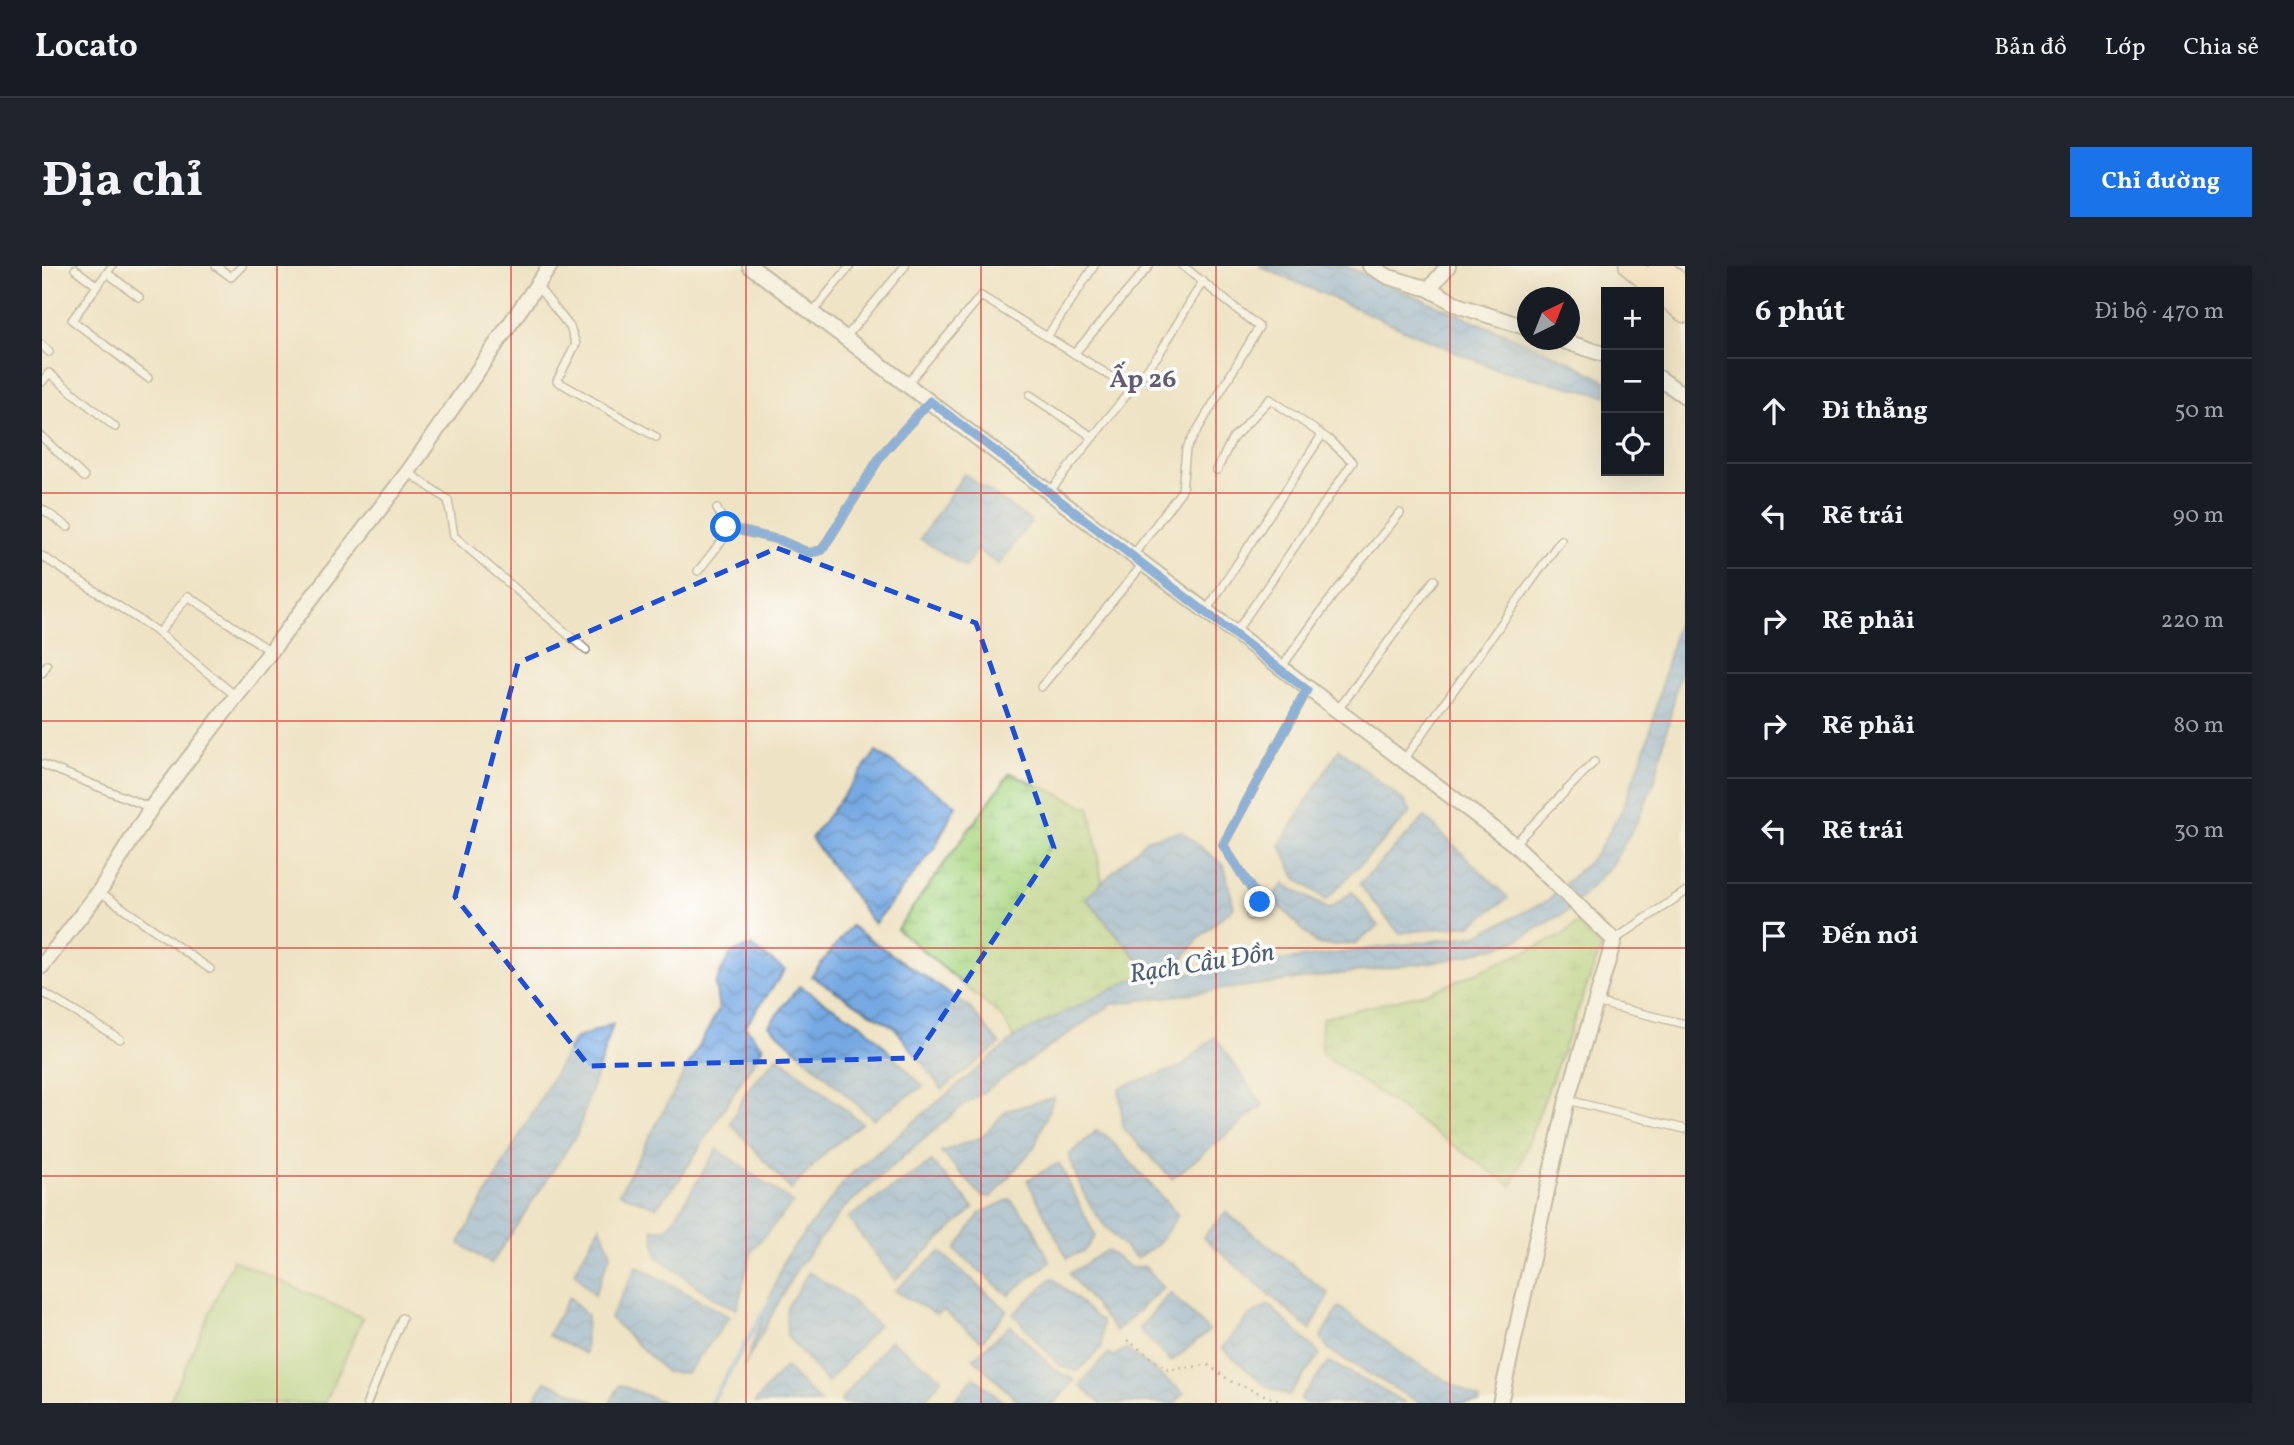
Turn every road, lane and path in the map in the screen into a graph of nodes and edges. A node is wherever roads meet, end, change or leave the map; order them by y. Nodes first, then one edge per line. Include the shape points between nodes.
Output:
1 (113, 266) edge
2 (216, 266) edge
3 (242, 266) edge
4 (550, 266) edge
5 (850, 266) edge
6 (905, 266) edge
7 (1094, 266) edge
8 (1149, 266) edge
9 (1183, 266) edge
10 (1370, 266) edge
11 (1448, 266) edge
12 (1630, 266) edge
13 (1659, 266) edge
14 (75, 269) dead end
15 (759, 269) edge
16 (107, 273) junction
17 (1203, 281) junction
18 (97, 286) junction
19 (536, 286) junction
20 (1685, 288) edge
21 (1429, 289) junction
22 (139, 297) dead end
23 (1685, 312) edge
24 (812, 314) junction
25 (1517, 324) edge
26 (1047, 337) junction
27 (845, 338) junction
28 (42, 345) edge
29 (1580, 346) edge
30 (49, 352) dead end
31 (1601, 353) edge
32 (1074, 354) junction
33 (148, 378) dead end
34 (1664, 381) edge
35 (42, 382) edge
36 (907, 384) junction
37 (1131, 389) junction
38 (1030, 395) dead end
39 (1685, 396) edge
40 (930, 401) junction
41 (115, 427) dead end
42 (1322, 435) junction
43 (656, 437) dead end
44 (1093, 437) junction
45 (42, 438) edge
46 (1217, 470) dead end
47 (408, 472) junction
48 (84, 477) dead end
49 (1049, 491) junction
50 (42, 509) edge
51 (717, 509) dead end
52 (1400, 513) dead end
53 (68, 527) dead end
54 (732, 528) junction
55 (1561, 540) dead end
56 (42, 555) edge
57 (1139, 559) junction
58 (698, 571) dead end
59 (1434, 580) dead end
60 (1206, 611) junction
61 (159, 633) junction
62 (1235, 633) junction
63 (586, 650) dead end
64 (273, 653) junction
65 (47, 665) dead end
66 (1280, 668) junction
67 (42, 673) edge
68 (1041, 687) dead end
69 (1307, 690) junction
70 (237, 697) junction
71 (1336, 712) junction
72 (1403, 762) junction
73 (1594, 762) dead end
74 (42, 764) edge
75 (151, 808) junction
76 (1514, 845) junction
77 (99, 892) junction
78 (1685, 892) edge
79 (1250, 915) dead end
80 (1614, 940) junction
81 (42, 966) edge
82 (210, 969) dead end
83 (42, 992) edge
84 (1594, 1001) junction
85 (1685, 1024) edge
86 (120, 1039) dead end
87 (1567, 1100) junction
88 (1685, 1129) edge
89 (402, 1318) dead end
90 (1127, 1340) dead end
91 (367, 1403) edge
92 (1284, 1403) edge
93 (1500, 1403) edge

1 - 16 lane
2 - 3 lane via 231,277
4 - 19 street
5 - 24 lane
6 - 27 lane
7 - 26 lane
8 - 32 lane
9 - 17 lane
10 - 21 street
11 - 21 street
12 - 23 main road
13 - 20 main road
14 - 18 lane
15 - 24 street
16 - 18 lane
16 - 22 lane
17 - 37 lane via 1159,354
17 - 57 lane via 1259,327 1186,449 1182,491
18 - 33 lane via 72,320
19 - 43 lane via 570,327 576,344 557,381
19 - 47 street
21 - 25 street via 1460,306
24 - 27 street
26 - 32 lane
26 - 36 lane via 981,296
27 - 36 street
28 - 30 lane
29 - 31 street
32 - 37 lane
34 - 39 street
35 - 41 lane via 50,373
36 - 40 street
37 - 44 lane
38 - 44 lane
40 - 49 street
40 - 54 lane via 882,454 822,550 809,553
42 - 46 lane via 1270,398 1232,439
42 - 60 lane
42 - 62 lane via 1353,462
44 - 49 lane
45 - 48 lane
47 - 63 lane via 448,500 454,536
47 - 64 street
49 - 57 street
50 - 53 lane
51 - 54 lane via 726,527
52 - 66 lane
54 - 58 lane
55 - 72 lane
56 - 61 lane
57 - 60 street
57 - 68 lane
59 - 71 lane
60 - 62 street
61 - 64 lane via 188,596
61 - 70 lane
62 - 66 street
64 - 70 street
65 - 67 lane
66 - 69 street
69 - 71 street
69 - 79 lane via 1223,845 1260,902
70 - 75 street
71 - 72 street
72 - 76 street
73 - 76 lane
74 - 75 lane
75 - 77 street
76 - 80 street
77 - 81 street
77 - 82 lane
78 - 80 lane
80 - 84 street
83 - 86 lane
84 - 85 lane
84 - 87 street
87 - 88 lane
87 - 93 street
89 - 91 lane
90 - 92 path via 1168,1370 1208,1365 1232,1382

